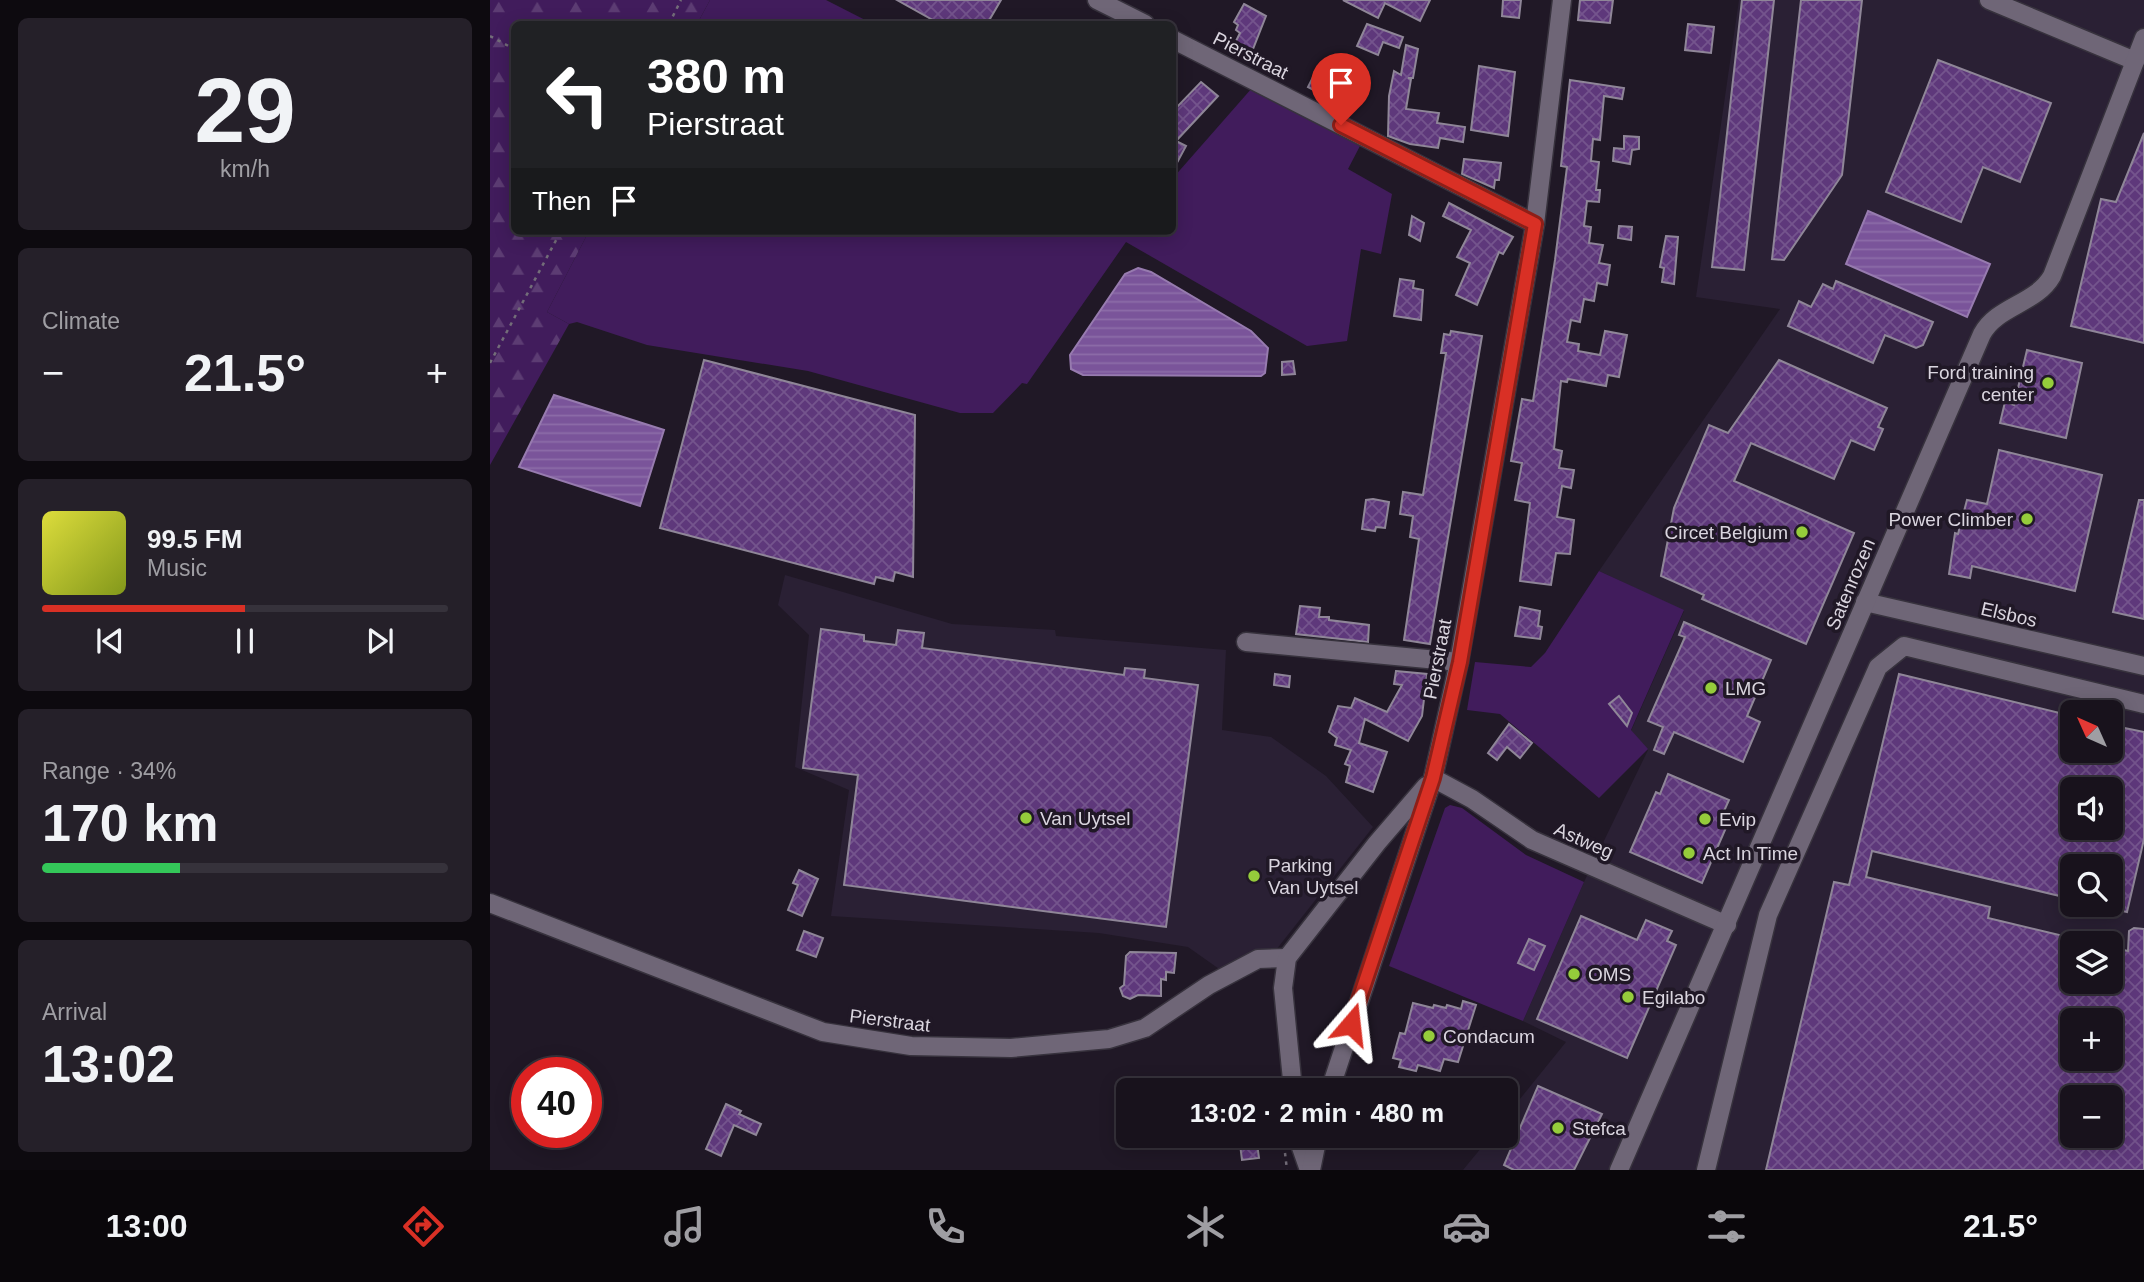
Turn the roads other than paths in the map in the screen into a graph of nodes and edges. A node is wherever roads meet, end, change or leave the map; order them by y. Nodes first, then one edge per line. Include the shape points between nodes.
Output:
1 (1097, 0) edge
2 (1562, 0) edge
3 (1989, 0) edge
4 (1139, 21) edge
5 (2144, 38) edge
6 (1176, 41) edge
7 (2135, 61) junction
8 (1535, 224) junction
9 (1865, 602) junction
10 (1247, 642) dead end
11 (1460, 662) junction
12 (2144, 666) edge
13 (2144, 704) edge
14 (1433, 778) junction
15 (490, 903) edge
16 (1727, 925) junction
17 (1287, 958) junction
18 (1292, 1078) edge
19 (1334, 1078) edge
20 (1302, 1148) edge
21 (1315, 1148) edge
22 (1310, 1170) edge
23 (1619, 1170) edge
24 (1706, 1170) edge

1 - 4 street
2 - 8 street, Pierstraat
3 - 7 street
5 - 7 street, Satenrozen
6 - 8 street, Pierstraat
7 - 9 street, Satenrozen via 2052,276 2045,287 1995,319 1982,334
8 - 11 street, Pierstraat
9 - 12 street, Elsbos
9 - 16 street, Satenrozen
10 - 11 street
11 - 14 street, Pierstraat
13 - 24 street via 1904,646 1878,667 1768,915
14 - 16 street, Astweg via 1532,840
14 - 17 street
14 - 19 street, Pierstraat
15 - 17 street, Pierstraat via 824,1032 911,1046 1011,1048 1109,1039 1145,1028 1258,959
16 - 23 street, Satenrozen
17 - 18 street via 1283,988
20 - 22 street
21 - 22 street

